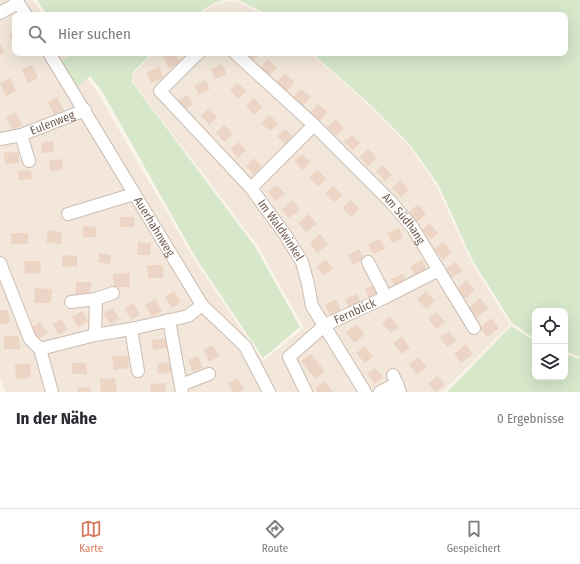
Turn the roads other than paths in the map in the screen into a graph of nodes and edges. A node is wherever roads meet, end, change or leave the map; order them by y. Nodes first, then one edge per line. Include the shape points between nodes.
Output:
1 (17, 1) edge
2 (24, 12) edge
3 (0, 13) edge
4 (51, 56) edge
5 (196, 56) edge
6 (238, 56) edge
7 (85, 110) junction
8 (314, 125) junction
9 (2, 135) edge
10 (21, 135) junction
11 (29, 161) dead end
12 (251, 188) junction
13 (134, 194) junction
14 (68, 214) dead end
15 (368, 262) dead end
16 (0, 263) edge
17 (439, 270) junction
18 (113, 293) dead end
19 (386, 297) junction
20 (96, 298) junction
21 (71, 302) dead end
22 (202, 305) junction
23 (169, 320) junction
24 (325, 325) junction
25 (474, 328) dead end
26 (131, 329) junction
27 (95, 335) junction
28 (40, 349) junction
29 (138, 371) dead end
30 (209, 374) dead end
31 (397, 383) edge
32 (182, 388) edge
33 (52, 392) edge
34 (269, 392) edge
35 (306, 392) edge
36 (365, 392) edge
37 (380, 392) edge

1 - 2 street
1 - 3 street
4 - 7 street, Auerhahnweg
5 - 12 street, Im Waldwinkel via 160,91
6 - 8 street, Am Südhang
7 - 10 street, Eulenweg
7 - 13 street, Auerhahnweg
8 - 12 street
8 - 17 street, Am Südhang via 391,202 413,228
9 - 10 street, Eulenweg
10 - 11 street, Eulenweg
12 - 24 street, Im Waldwinkel via 302,262 312,306
13 - 14 street
13 - 22 street, Auerhahnweg
15 - 19 street, Fernblick
16 - 28 street via 30,339
17 - 19 street, Fernblick
17 - 25 street, Am Südhang
18 - 20 street
19 - 24 street, Fernblick
20 - 21 street
20 - 27 street
22 - 23 street via 188,316
22 - 34 street, Auerhahnweg via 245,346
23 - 26 street
23 - 32 street
24 - 35 street, Fernblick via 289,357
24 - 36 street, Im Waldwinkel
26 - 27 street
26 - 29 street
27 - 28 street
28 - 33 street
30 - 32 street
31 - 37 street

